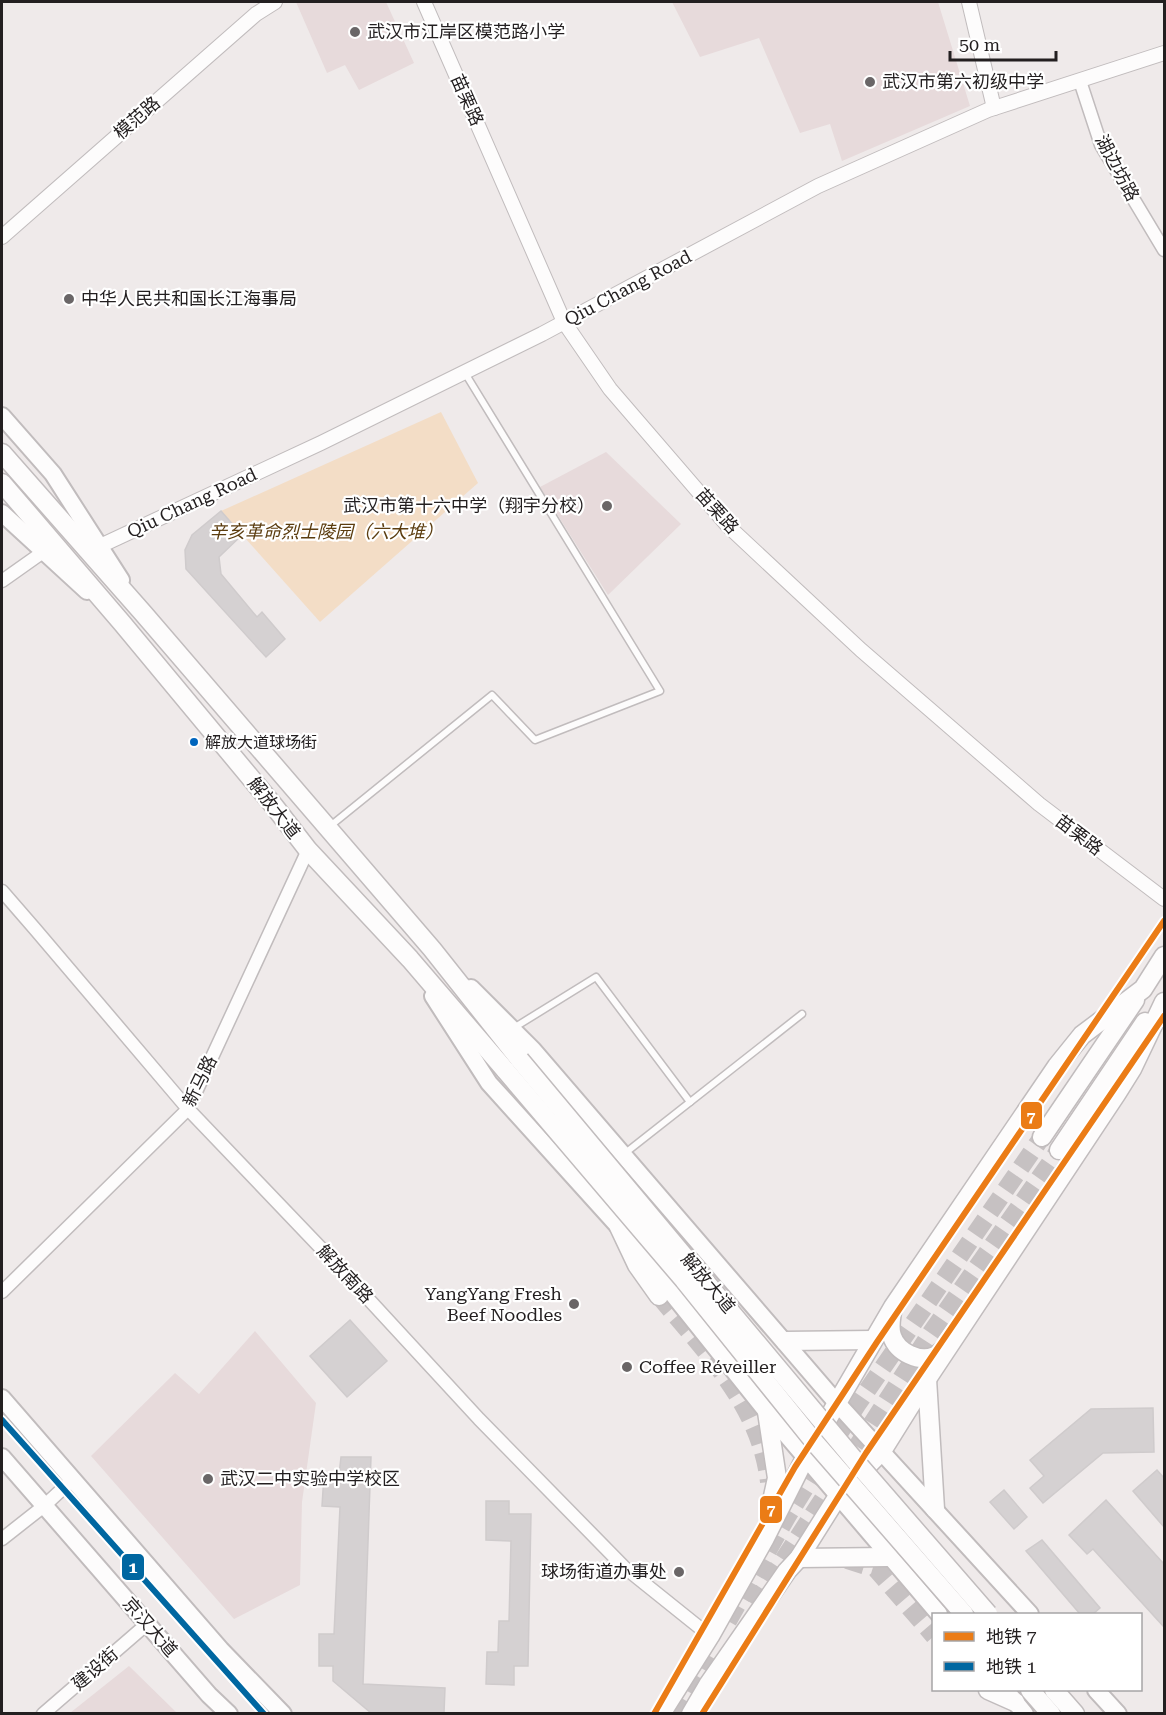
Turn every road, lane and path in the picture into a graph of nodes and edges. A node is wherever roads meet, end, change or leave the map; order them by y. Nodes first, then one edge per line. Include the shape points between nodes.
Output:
1 (275, 2) edge
2 (424, 2) edge
3 (969, 2) edge
4 (1164, 53) edge
5 (1080, 81) junction
6 (994, 108) junction
7 (2, 237) edge
8 (1164, 250) edge
9 (564, 322) junction
10 (465, 372) junction
11 (2, 416) edge
12 (2, 453) edge
13 (2, 483) edge
14 (2, 513) edge
15 (100, 546) junction
16 (43, 552) junction
17 (2, 581) edge
18 (143, 613) junction
19 (122, 623) junction
20 (328, 828) junction
21 (308, 850) junction
22 (2, 891) edge
23 (1164, 899) edge
24 (432, 949) junction
25 (1164, 956) edge
26 (410, 959) junction
27 (1143, 989) junction
28 (1164, 995) edge
29 (1164, 1002) edge
30 (802, 1014) dead end
31 (512, 1029) junction
32 (513, 1065) junction
33 (690, 1102) junction
34 (188, 1109) junction
35 (1042, 1137) tunnel mouth
36 (1059, 1150) tunnel mouth
37 (623, 1154) junction
38 (619, 1227) junction
39 (2, 1292) edge
40 (659, 1296) tunnel mouth
41 (893, 1307) junction
42 (955, 1338) junction
43 (873, 1340) junction
44 (785, 1341) junction
45 (927, 1379) junction
46 (2, 1398) edge
47 (837, 1402) junction
48 (767, 1412) junction
49 (882, 1452) junction
50 (2, 1457) edge
51 (805, 1458) junction
52 (72, 1480) junction
53 (838, 1496) junction
54 (44, 1506) junction
55 (935, 1509) junction
56 (765, 1538) junction
57 (2, 1539) edge
58 (888, 1557) junction
59 (799, 1558) junction
60 (938, 1613) edge
61 (963, 1613) edge
62 (987, 1613) edge
63 (1029, 1613) edge
64 (147, 1624) junction
65 (710, 1636) junction
66 (992, 1691) edge
67 (1032, 1691) edge
68 (1055, 1691) edge
69 (1098, 1691) edge
70 (1015, 1702) edge
71 (44, 1713) edge
72 (230, 1713) edge
73 (284, 1713) edge
74 (662, 1713) edge
75 (691, 1713) edge
76 (1051, 1713) edge
77 (1075, 1713) edge
78 (1118, 1713) edge

1 - 7 street, 模范路 via 256,14
2 - 9 street, 苗栗路
3 - 6 street
4 - 5 street, Qiu Chang Road
5 - 6 street, Qiu Chang Road
5 - 8 street, 湖边坊路 via 1101,145
6 - 9 street, Qiu Chang Road via 818,186
9 - 10 street, Qiu Chang Road
9 - 23 street, 苗栗路 via 610,389 728,526 861,650 1030,797
10 - 15 street, Qiu Chang Road
10 - 20 lane via 660,691 536,740 492,695
11 - 15 main road, 解放大道 via 53,474
12 - 18 main road, 解放大道
13 - 19 main road, 解放大道
14 - 16 main road, 解放大道
15 - 18 main road, 解放大道
16 - 17 street
16 - 19 main road, 解放大道
18 - 20 main road, 解放大道
19 - 21 main road, 解放大道
20 - 24 main road, 解放大道
21 - 26 main road, 解放大道
21 - 34 street, 新马路
22 - 34 street, 解放南路
24 - 31 main road, 解放大道
24 - 32 main road, 解放大道
25 - 27 main road
26 - 32 main road, 解放大道
26 - 38 main road, 解放大道 via 489,1083
27 - 35 main road
27 - 41 main road via 1082,1035 1057,1066
28 - 36 main road
29 - 42 main road via 1118,1094
30 - 33 lane
31 - 33 lane via 596,977
31 - 37 main road, 解放大道
32 - 61 main road, 解放大道, bridge via 816,1444
32 - 62 main road, 解放大道, bridge
33 - 37 lane
34 - 39 street, 新马路
34 - 65 street, 解放南路 via 624,1567
37 - 44 main road, 解放大道
38 - 40 main road via 641,1271
38 - 48 main road, 解放大道
41 - 42 main road via 891,1333 905,1352 917,1358 936,1356
41 - 43 main road
42 - 45 main road
43 - 44 main road
43 - 47 main road
44 - 47 main road, 解放大道
45 - 49 main road
45 - 55 main road
46 - 52 main road
47 - 49 main road, 解放大道
47 - 51 main road
48 - 51 main road, 解放大道
48 - 56 main road via 777,1478
49 - 53 main road
49 - 55 main road
50 - 54 main road, 京汉大道
51 - 53 main road, 解放大道
51 - 56 main road
52 - 54 street
52 - 73 main road via 221,1650
53 - 58 main road
53 - 59 main road
54 - 57 street
54 - 64 main road, 京汉大道
55 - 63 main road
56 - 65 main road
58 - 59 main road
58 - 60 main road
59 - 75 main road
64 - 71 street, 建设街
64 - 72 main road, 京汉大道
65 - 74 main road
66 - 70 main road
67 - 76 main road
68 - 77 main road
69 - 78 main road

